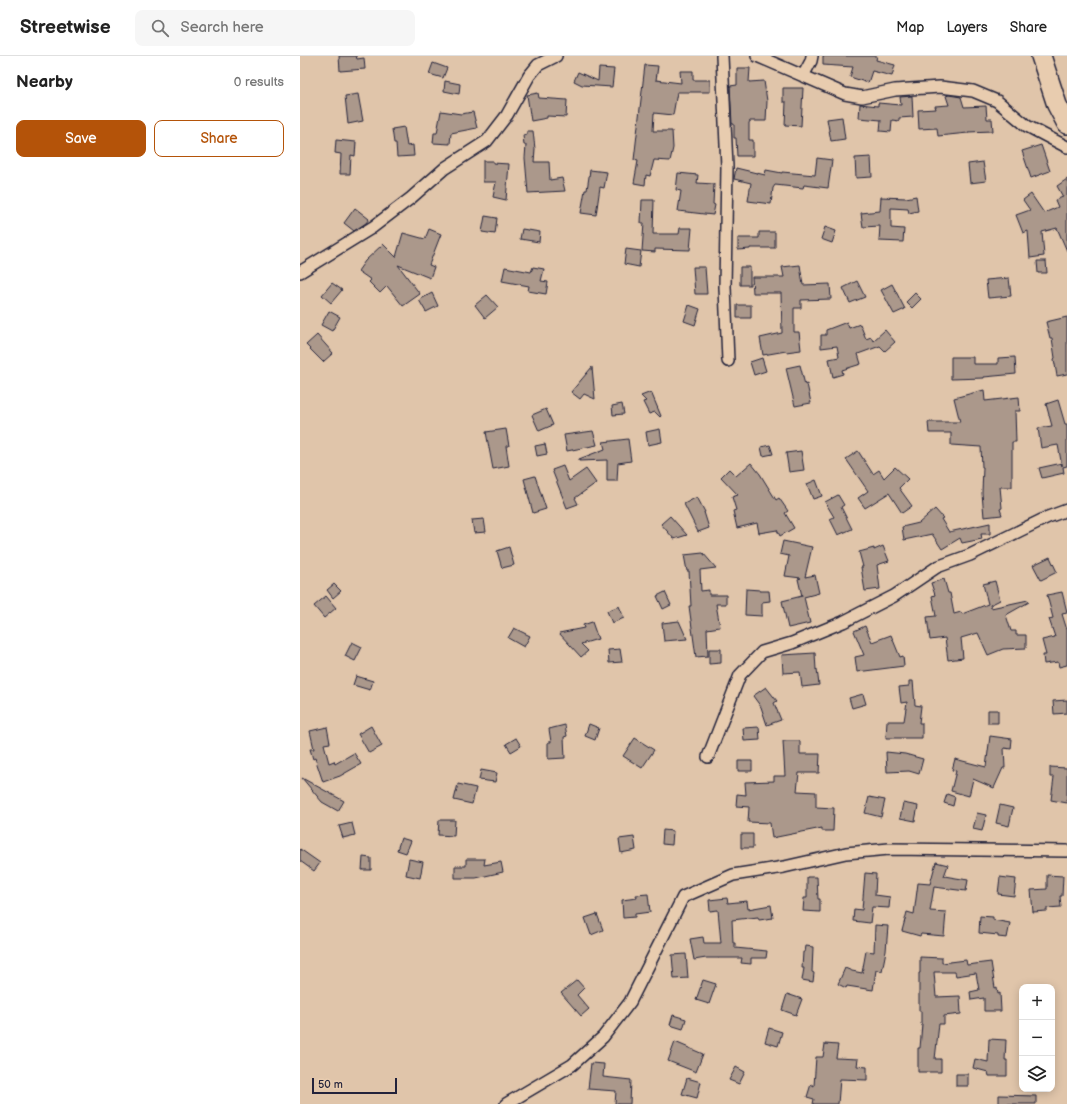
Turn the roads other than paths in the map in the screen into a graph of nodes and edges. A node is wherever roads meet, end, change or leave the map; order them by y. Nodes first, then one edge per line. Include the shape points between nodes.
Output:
1 (556, 56) edge
2 (722, 56) edge
3 (757, 56) edge
4 (812, 56) edge
5 (1041, 56) edge
6 (803, 76) junction
7 (1067, 124) edge
8 (1067, 147) edge
9 (300, 272) edge
10 (728, 361) dead end
11 (1067, 510) edge
12 (708, 757) dead end
13 (1067, 851) edge
14 (506, 1104) edge

1 - 9 street via 538,65 529,76 507,115 487,141 445,168 373,227
2 - 10 street via 727,167 725,287
3 - 6 street
4 - 6 street
5 - 7 highway via 1057,105
6 - 8 street via 844,94 862,97 895,90 940,87 974,91 997,101 1026,126
11 - 12 street via 970,555 937,567 894,596 843,622 762,652 740,675
13 - 14 street via 889,849 846,853 733,875 683,897 630,1002 603,1037 572,1066

